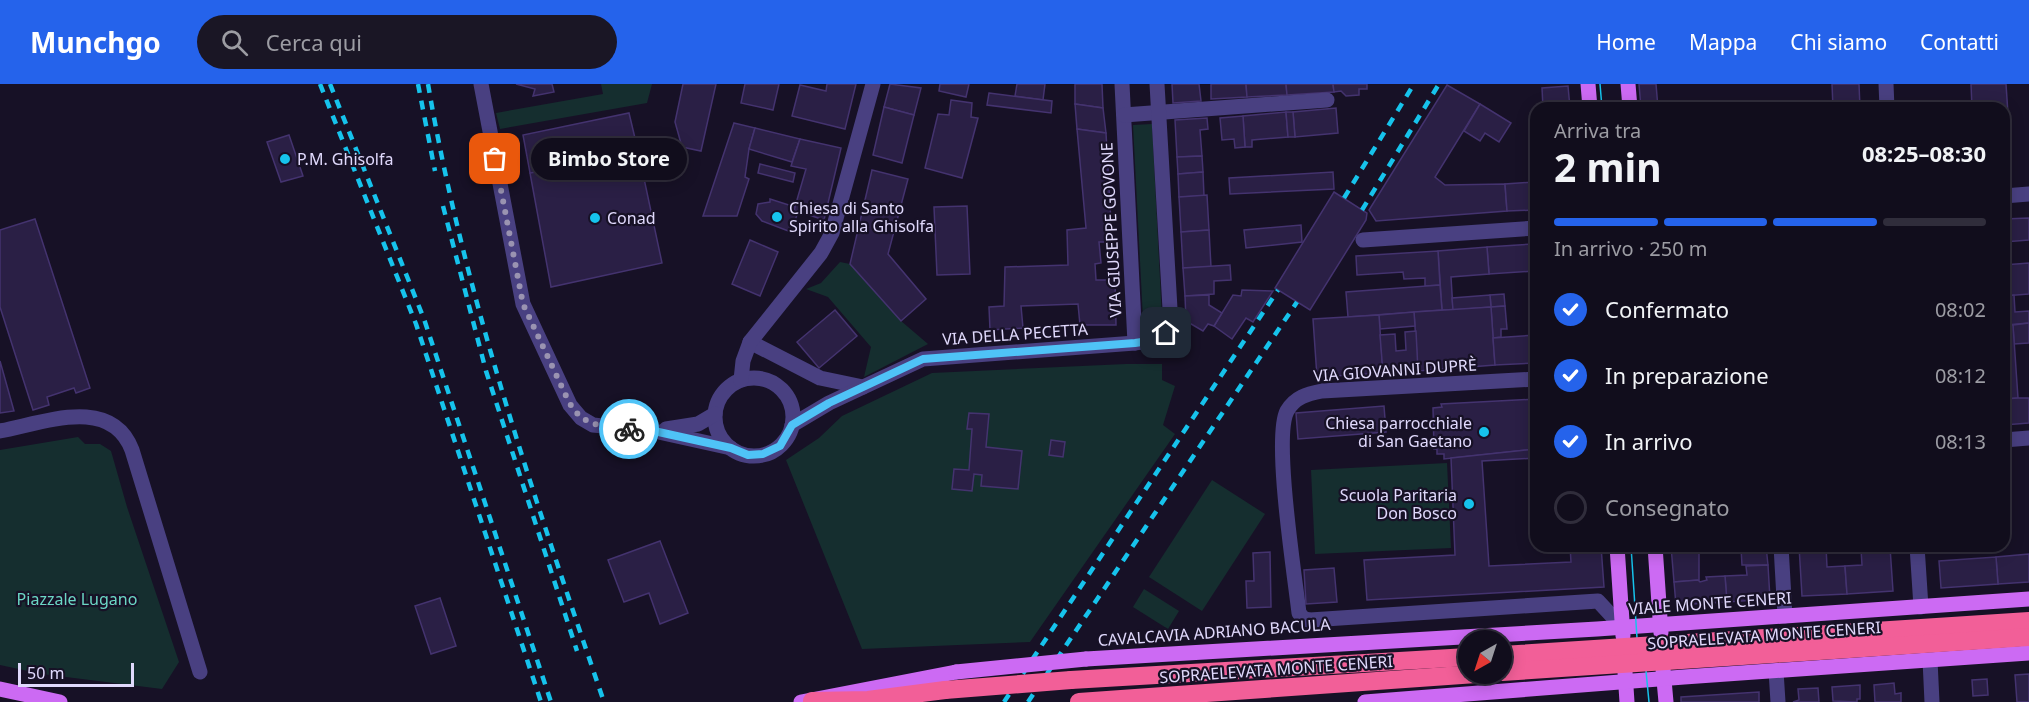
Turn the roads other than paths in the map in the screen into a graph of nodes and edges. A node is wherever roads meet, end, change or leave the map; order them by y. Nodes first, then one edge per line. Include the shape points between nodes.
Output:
1 (481, 84) edge
2 (873, 84) edge
3 (1122, 84) edge
4 (1157, 84) edge
5 (1588, 84) edge
6 (1628, 84) edge
7 (1886, 84) edge
8 (1327, 100) dead end
9 (1590, 102) edge
10 (1630, 102) edge
11 (1887, 102) edge
12 (1159, 112) junction
13 (1124, 116) junction
14 (2029, 194) edge
15 (2010, 196) edge
16 (1530, 228) edge
17 (1363, 240) dead end
18 (750, 342) junction
19 (1135, 343) junction
20 (1530, 379) edge
21 (741, 380) junction
22 (863, 387) junction
23 (789, 401) junction
24 (829, 403) junction
25 (715, 414) junction
26 (792, 425) junction
27 (0, 431) edge
28 (654, 431) junction
29 (2029, 438) edge
30 (2010, 440) edge
31 (731, 448) junction
32 (1617, 552) edge
33 (1655, 552) edge
34 (1781, 552) edge
35 (1917, 552) edge
36 (2029, 599) edge
37 (1921, 607) junction
38 (1299, 614) joint
39 (1785, 616) junction
40 (1719, 620) junction
41 (2029, 621) edge
42 (1660, 624) junction
43 (1622, 627) junction
44 (2029, 637) edge
45 (2029, 653) edge
46 (1512, 654) edge
47 (1930, 660) junction
48 (1458, 662) edge
49 (1458, 663) edge
50 (1512, 671) edge
51 (1776, 671) junction
52 (200, 672) dead end
53 (1725, 674) junction
54 (1170, 676) joint
55 (1664, 678) junction
56 (1626, 681) junction
57 (0, 689) edge
58 (60, 702) edge
59 (806, 702) edge
60 (1079, 702) edge
61 (1365, 702) edge
62 (1627, 702) edge
63 (1666, 702) edge
64 (1778, 702) edge
65 (1932, 702) edge

1 - 28 street via 523,304 568,400 577,415 593,425
2 - 18 street via 827,244
3 - 13 street, VIA GIUSEPPE GOVONE
4 - 12 street
5 - 9 main road
6 - 10 main road
7 - 11 street
8 - 12 street
12 - 13 street
12 - 19 street, VIA DELLA PECETTA via 1171,326 1155,340
13 - 19 street, VIA GIUSEPPE GOVONE
14 - 15 street
16 - 17 street
18 - 21 street
18 - 22 street via 820,378
19 - 22 street, VIA DELLA PECETTA via 936,357 909,364
20 - 38 street, VIA GIOVANNI DUPRÈ via 1322,391 1304,395 1295,402 1287,412 1282,442
21 - 23 street via 770,381 782,389
21 - 25 street via 724,392
22 - 24 street, VIA DELLA PECETTA
23 - 24 street, VIA DELLA PECETTA
23 - 26 street
24 - 26 street, VIA DELLA PECETTA
25 - 28 street via 698,424
25 - 31 street via 719,433
26 - 31 street, VIA DELLA PECETTA via 783,442 768,453 748,455
27 - 52 street via 81,416 110,422 123,435 132,450
28 - 31 street, VIA DELLA PECETTA
29 - 30 street
32 - 43 main road
33 - 42 main road
34 - 39 street
35 - 37 street
36 - 37 main road, VIALE MONTE CENERI
37 - 39 main road, VIALE MONTE CENERI
38 - 43 street, VIALE MONTE CENERI via 1310,620 1598,602
39 - 40 main road, VIALE MONTE CENERI
40 - 42 main road, VIALE MONTE CENERI
40 - 53 main road via 1705,632 1703,648 1710,664
41 - 46 highway, SOPRAELEVATA MONTE CENERI, bridge
42 - 43 main road, VIALE MONTE CENERI
42 - 55 main road
43 - 56 main road
43 - 59 main road, CAVALCAVIA ADRIANO BACULA, bridge via 1086,659 956,672
44 - 50 highway, SOPRAELEVATA MONTE CENERI, bridge
45 - 47 main road
47 - 51 main road
47 - 65 street
48 - 54 highway, SOPRAELEVATA MONTE CENERI
49 - 60 highway, SOPRAELEVATA MONTE CENERI
51 - 53 main road
51 - 64 street
53 - 55 main road
54 - 59 highway, CAVALCAVIA ADRIANO BACULA, bridge via 1071,680 868,700
55 - 56 main road
55 - 63 main road
56 - 61 main road
56 - 62 main road
57 - 58 main road

